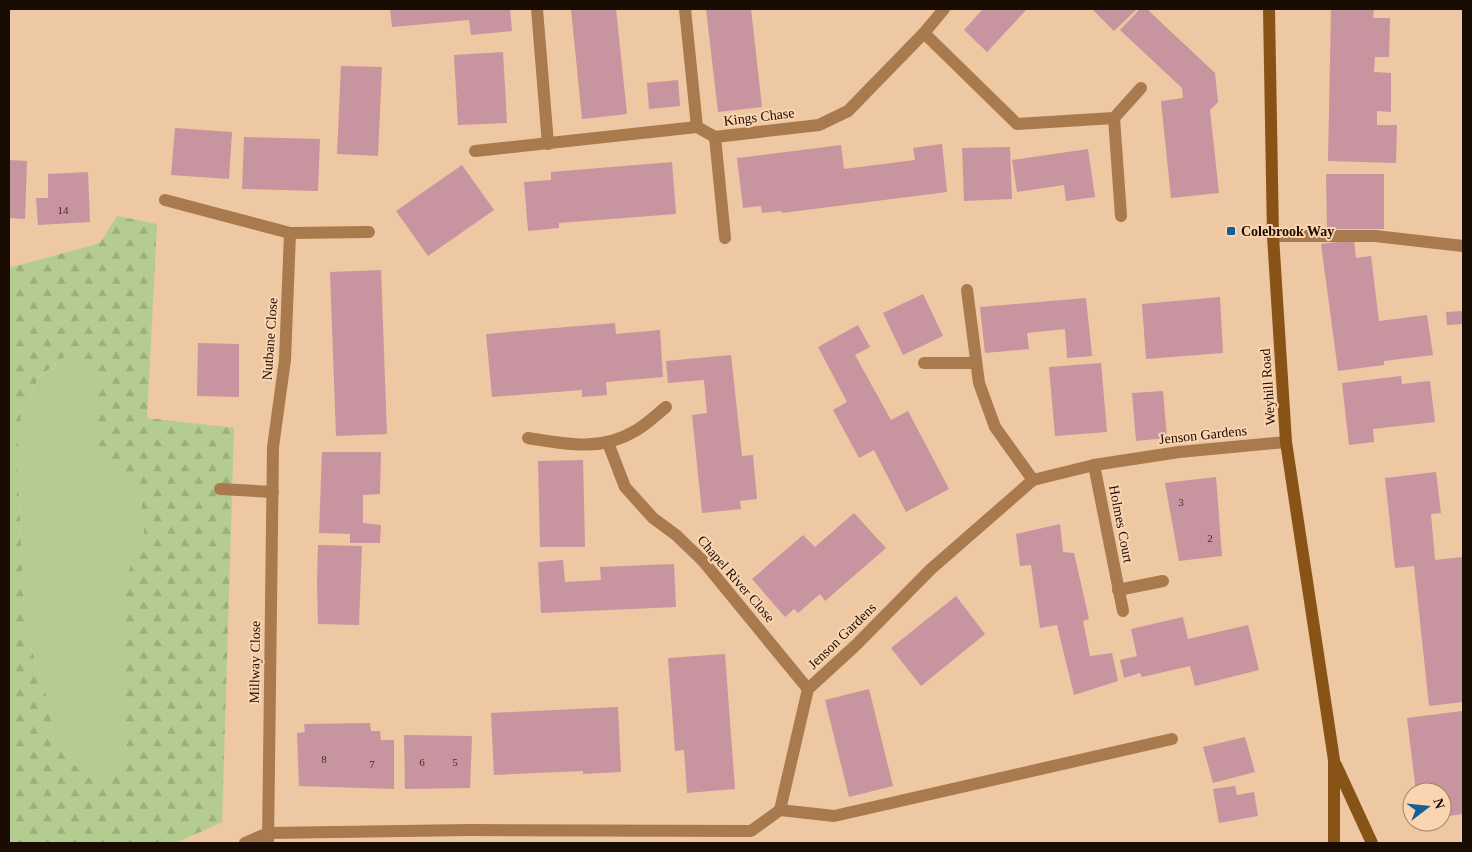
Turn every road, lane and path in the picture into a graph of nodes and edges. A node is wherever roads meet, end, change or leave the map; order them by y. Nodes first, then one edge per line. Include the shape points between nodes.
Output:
1 (536, 9) edge
2 (685, 9) edge
3 (944, 9) edge
4 (1269, 9) edge
5 (924, 33) junction
6 (1141, 88) dead end
7 (1114, 118) junction
8 (697, 128) junction
9 (715, 137) junction
10 (548, 144) junction
11 (475, 151) dead end
12 (165, 200) dead end
13 (1121, 216) dead end
14 (369, 232) dead end
15 (290, 233) junction
16 (1273, 236) junction
17 (725, 238) dead end
18 (1463, 246) edge
19 (967, 290) dead end
20 (924, 363) dead end
21 (976, 363) junction
22 (666, 407) dead end
23 (528, 438) dead end
24 (1286, 442) junction
25 (608, 443) junction
26 (273, 447) joint
27 (1094, 465) junction
28 (1033, 480) junction
29 (220, 489) dead end
30 (273, 492) junction
31 (1163, 581) dead end
32 (1118, 590) junction
33 (1123, 612) dead end
34 (808, 689) junction
35 (1172, 739) dead end
36 (1334, 760) junction
37 (780, 810) junction
38 (268, 838) edge
39 (245, 843) edge
40 (1334, 843) edge
41 (1372, 843) edge

1 - 10 street
2 - 8 street
3 - 5 street, Kings Chase
4 - 16 main road, Weyhill Road
5 - 7 street via 1016,124
5 - 9 street, Kings Chase via 848,112 819,126
6 - 7 street
7 - 13 street
8 - 9 street, Kings Chase
8 - 10 street
9 - 17 street
10 - 11 street
12 - 15 street
14 - 15 street
15 - 26 street, Nutbane Close via 285,360
16 - 18 street via 1376,236
16 - 24 main road, Weyhill Road
19 - 21 street
20 - 21 street
21 - 28 street via 979,383 995,426
22 - 25 street via 636,431
23 - 25 street via 580,446
24 - 27 street, Jenson Gardens via 1179,452
24 - 36 main road, Weyhill Road
25 - 34 street, Chapel River Close via 625,487 653,518 704,561
26 - 30 street, Millway Close
27 - 28 street, Jenson Gardens
27 - 32 street, Holmes Court
28 - 34 street, Jenson Gardens via 931,569
29 - 30 street
30 - 38 street, Millway Close
31 - 32 street
32 - 33 street, Holmes Court
34 - 37 street, Jenson Gardens
35 - 37 street via 834,816
36 - 40 main road, Weyhill Road
36 - 41 main road, Weyhill Road
37 - 38 street via 751,831 470,830
38 - 39 street

